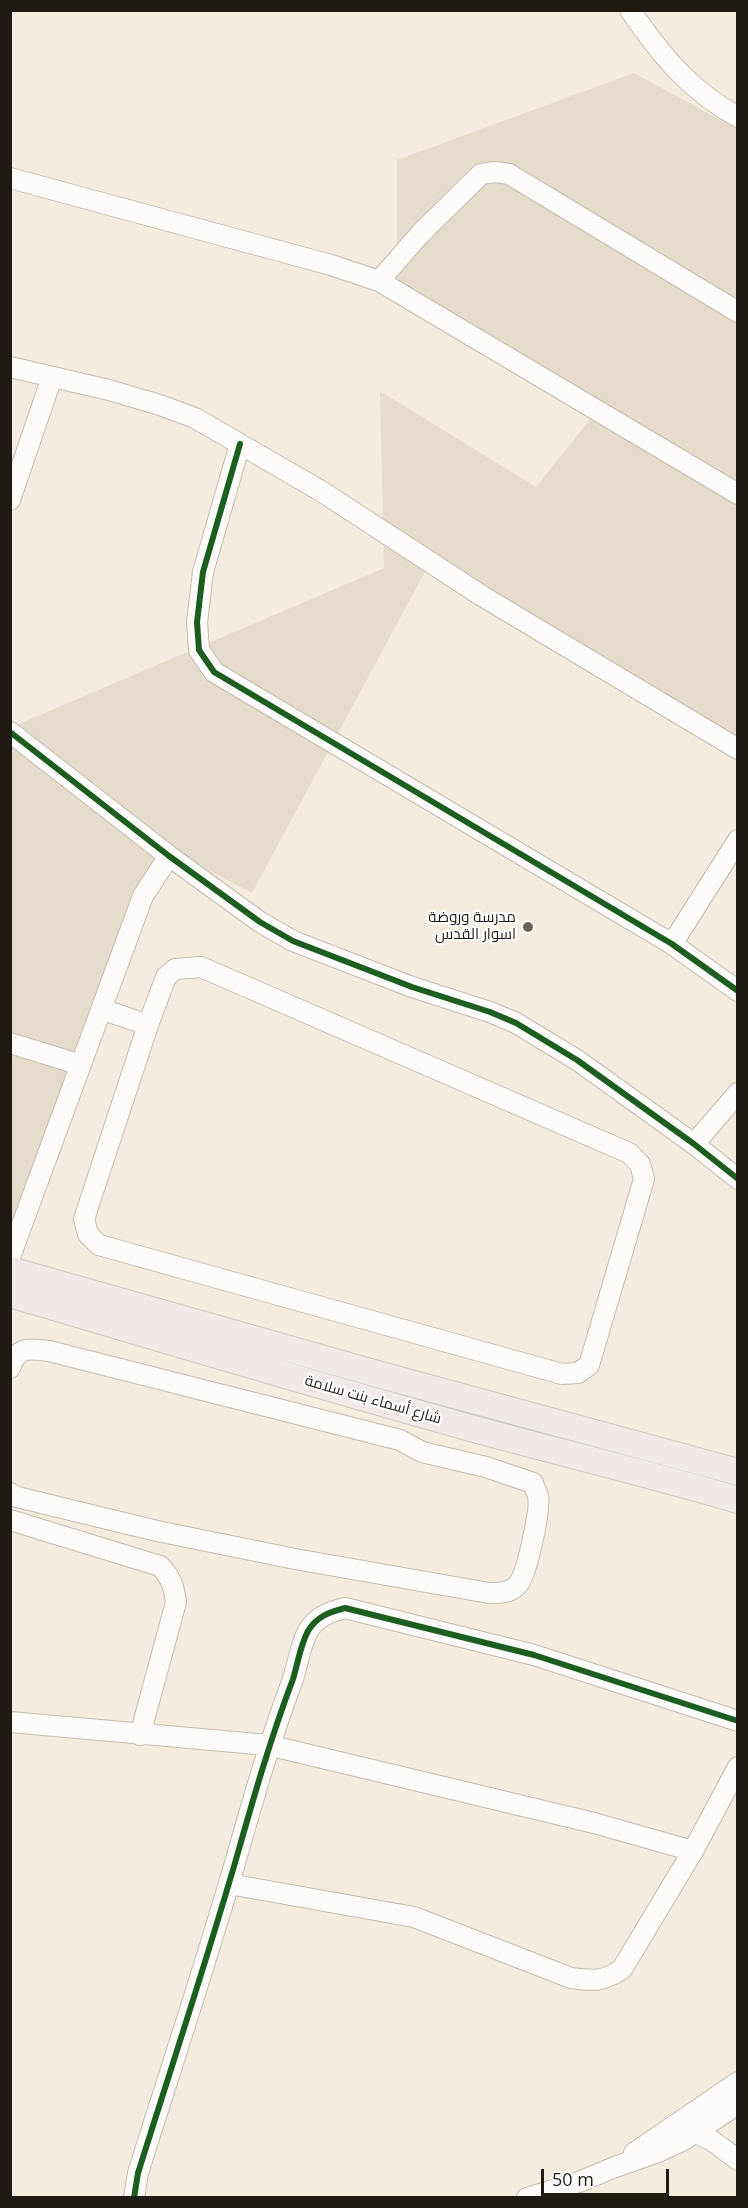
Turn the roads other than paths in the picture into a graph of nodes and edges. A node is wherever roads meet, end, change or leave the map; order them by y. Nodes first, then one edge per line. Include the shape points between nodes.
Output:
1 (630, 10) edge
2 (738, 117) edge
3 (10, 178) edge
4 (380, 281) junction
5 (738, 312) edge
6 (10, 367) edge
7 (52, 377) junction
8 (240, 444) junction
9 (738, 494) edge
10 (10, 500) edge
11 (10, 732) edge
12 (738, 749) edge
13 (738, 840) edge
14 (169, 856) junction
15 (672, 944) junction
16 (738, 991) edge
17 (101, 1009) junction
18 (148, 1025) junction
19 (10, 1043) edge
20 (81, 1065) junction
21 (738, 1093) edge
22 (694, 1144) junction
23 (738, 1179) edge
24 (10, 1257) edge
25 (10, 1270) edge
26 (10, 1294) edge
27 (10, 1368) edge
28 (738, 1472) edge
29 (10, 1494) edge
30 (738, 1500) edge
31 (10, 1520) edge
32 (738, 1721) edge
33 (10, 1722) edge
34 (140, 1735) junction
35 (268, 1745) junction
36 (738, 1767) edge
37 (693, 1851) junction
38 (229, 1884) junction
39 (738, 2082) edge
40 (738, 2104) edge
41 (695, 2133) junction
42 (738, 2160) edge
43 (615, 2167) junction
44 (138, 2173) junction
45 (126, 2198) edge
46 (134, 2198) edge
47 (527, 2198) edge

1 - 2 street via 660,54 682,77
3 - 4 street
4 - 5 street via 421,233 481,174 495,171 509,174
4 - 9 street
6 - 7 street
7 - 8 street via 160,405 195,418
7 - 10 street
8 - 12 street via 321,491 501,608
8 - 15 street via 203,572 197,622 200,650 214,672
11 - 14 street
13 - 15 street
14 - 17 street via 143,896
14 - 22 street via 293,941 516,1023 577,1060
15 - 16 street
17 - 18 street
17 - 20 street
18 - 18 street via 166,977 175,969 201,967 629,1154 640,1164 644,1179 589,1365 578,1373 561,1374 99,1245 88,1234 84,1219
19 - 20 street
20 - 24 street
21 - 22 street
22 - 23 street
25 - 28 main road, شارع أسماء بنت سلامة
26 - 30 main road, شارع أسماء بنت سلامة via 327,1388
27 - 29 street via 22,1350 49,1351 400,1440 422,1452 533,1483 538,1510 520,1583 503,1593 489,1593 157,1531
31 - 34 street via 160,1566 167,1573 176,1602
32 - 35 street via 534,1655 345,1608 318,1619 309,1631
33 - 34 street
34 - 35 street
35 - 37 street via 572,1817
35 - 38 street
36 - 37 street
37 - 38 street via 622,1969 598,1981 571,1978 414,1917
38 - 44 street
39 - 43 street
40 - 41 street
41 - 42 street
41 - 43 street via 658,2152
43 - 47 street
44 - 45 street
44 - 46 street

